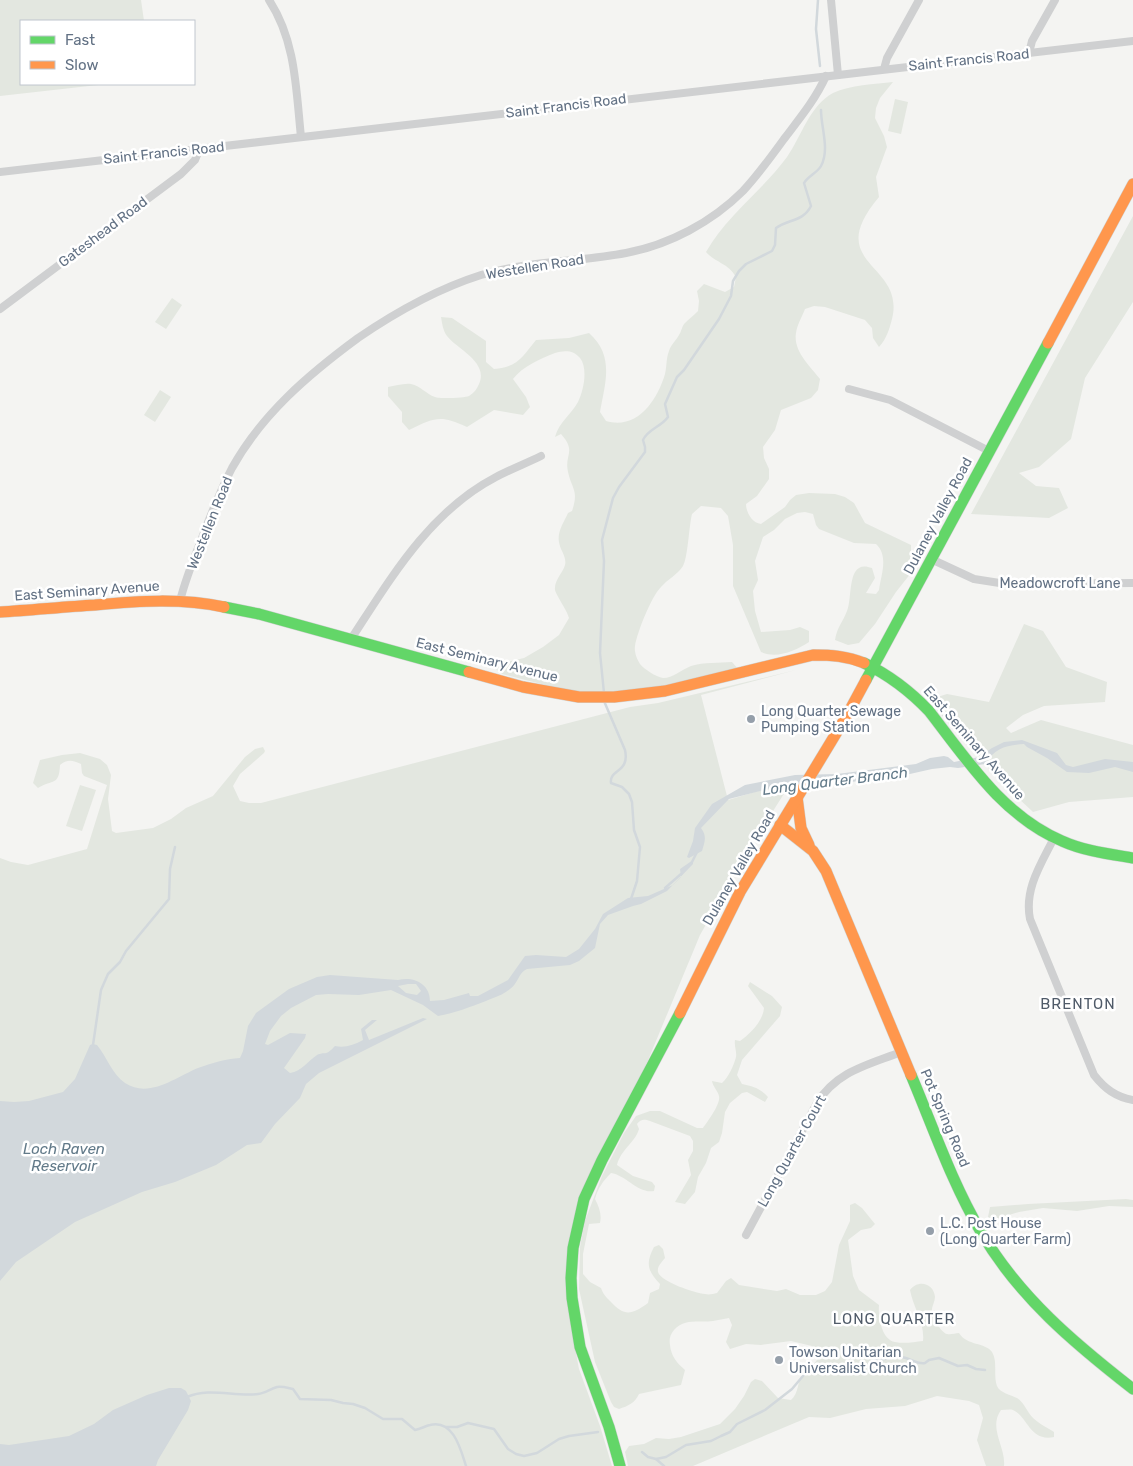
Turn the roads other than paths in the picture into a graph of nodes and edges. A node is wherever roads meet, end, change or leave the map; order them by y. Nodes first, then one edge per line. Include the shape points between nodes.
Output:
1 (269, 0) edge
2 (831, 0) edge
3 (920, 0) edge
4 (1055, 0) edge
5 (1133, 41) edge
6 (1029, 53) junction
7 (884, 69) junction
8 (838, 75) junction
9 (826, 76) junction
10 (301, 137) junction
11 (199, 150) junction
12 (0, 172) edge
13 (1133, 184) edge
14 (0, 309) edge
15 (849, 389) dead end
16 (989, 451) junction
17 (542, 456) dead end
18 (931, 559) junction
19 (1133, 583) edge
20 (180, 601) junction
21 (0, 612) edge
22 (351, 639) junction
23 (873, 667) junction
24 (797, 798) junction
25 (780, 825) junction
26 (1054, 838) junction
27 (813, 851) junction
28 (1133, 858) edge
29 (901, 1052) junction
30 (1133, 1100) edge
31 (746, 1235) dead end
32 (1132, 1387) edge
33 (620, 1466) edge

1 - 10 street via 289,43
2 - 8 street
3 - 7 street
4 - 6 street via 1032,41
5 - 6 street, Saint Francis Road
6 - 7 street, Saint Francis Road
7 - 8 street, Saint Francis Road
8 - 9 street, Saint Francis Road
9 - 10 street, Saint Francis Road
9 - 20 street, Westellen Road via 816,97 744,190 693,228 638,250 519,266 466,280 400,311 316,369 279,404 233,466 213,507
10 - 11 street, Saint Francis Road
11 - 12 street, Saint Francis Road
11 - 14 street, Gateshead Road via 195,160 182,174
13 - 16 street, Dulaney Valley Road
15 - 16 street via 890,400
16 - 18 street, Dulaney Valley Road
17 - 22 street via 496,477 451,508 410,551
18 - 19 street, Meadowcroft Lane via 974,579 1006,584
18 - 23 street, Dulaney Valley Road
20 - 21 street, East Seminary Avenue via 132,601
20 - 22 street, East Seminary Avenue via 244,610
22 - 23 street, East Seminary Avenue via 535,690 568,696 604,697 665,691 813,655 844,656
23 - 24 street, Dulaney Valley Road
23 - 26 street, East Seminary Avenue via 918,699 997,796 1033,826
24 - 25 street, Dulaney Valley Road
24 - 27 street via 801,828
25 - 27 street, Pot Spring Road
25 - 33 street, Dulaney Valley Road via 726,919 667,1040 597,1171 578,1220 571,1268 575,1322 580,1347
26 - 28 street, East Seminary Avenue via 1093,852
26 - 30 street via 1031,887 1032,926 1094,1075 1110,1092
27 - 29 street, Pot Spring Road via 829,878
29 - 31 street, Long Quarter Court via 843,1076 826,1090
29 - 32 street, Pot Spring Road via 964,1200 998,1258 1052,1322

